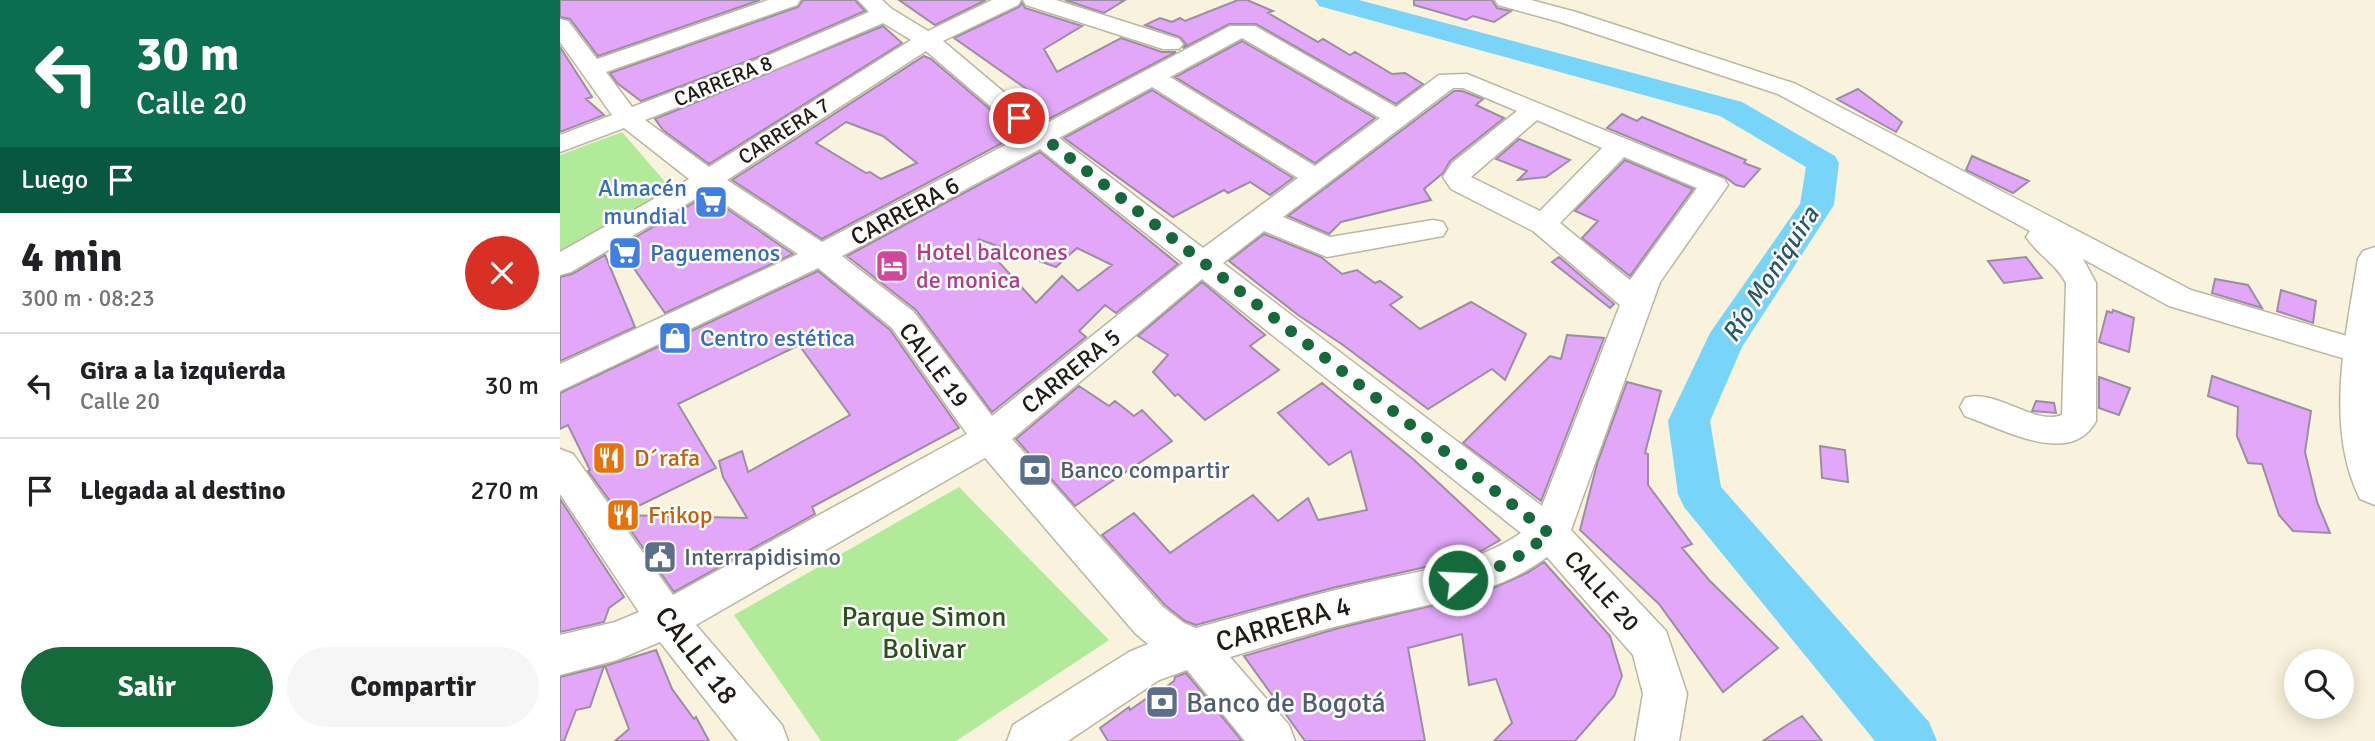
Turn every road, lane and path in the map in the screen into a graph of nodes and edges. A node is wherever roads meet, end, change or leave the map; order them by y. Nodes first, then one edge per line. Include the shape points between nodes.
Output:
1 (723, 0) edge
2 (789, 0) edge
3 (1010, 0) edge
4 (1034, 0) edge
5 (1506, 0) edge
6 (876, 7) edge
7 (560, 26) edge
8 (696, 32) junction
9 (927, 40) junction
10 (1171, 44) dead end
11 (592, 69) junction
12 (1153, 77) junction
13 (1534, 110) junction
14 (1397, 118) junction
15 (628, 119) junction
16 (1040, 136) junction
17 (560, 144) edge
18 (1619, 146) junction
19 (1316, 178) junction
20 (708, 180) junction
21 (2010, 207) junction
22 (1262, 219) junction
23 (1543, 224) junction
24 (1433, 229) dead end
25 (821, 255) junction
26 (2375, 259) edge
27 (1202, 263) junction
28 (560, 265) edge
29 (1636, 302) junction
30 (2362, 352) junction
31 (560, 378) edge
32 (1978, 407) dead end
33 (989, 438) junction
34 (560, 464) edge
35 (2375, 487) edge
36 (1550, 534) junction
37 (667, 620) junction
38 (1195, 648) junction
39 (560, 655) edge
40 (766, 741) edge
41 (1029, 741) edge
42 (1273, 741) edge
43 (1657, 741) edge

1 - 8 street via 682,16
2 - 8 street
3 - 9 street, CARRERA 7
4 - 10 street
5 - 21 street via 1787,89
6 - 9 street, CALLE 20
6 - 15 street, CARRERA 8
7 - 11 street, CALLE 19
8 - 11 street
9 - 16 street, CALLE 20
9 - 20 street, CARRERA 7
11 - 15 street, CALLE 19
12 - 14 street, CARRERA 6 via 1242,30
12 - 16 street, CARRERA 6
12 - 19 street
13 - 14 street, CARRERA 5 via 1467,80 1448,80
13 - 18 street
13 - 23 street via 1457,177
14 - 19 street, CARRERA 5
15 - 17 street, CARRERA 8
15 - 20 street, CALLE 19
16 - 25 street, CARRERA 6
16 - 27 street, CALLE 20
18 - 23 street
18 - 29 street via 1714,186 1645,280
19 - 22 street, CARRERA 5
20 - 25 street, CALLE 19
20 - 28 street, CARRERA 7
21 - 30 street via 2180,298
21 - 32 street via 2071,264 2081,283 2080,421 2067,431 2049,430
22 - 24 street via 1327,247
22 - 27 street, CARRERA 5
23 - 29 street
25 - 31 street, CARRERA 6
25 - 33 street, CALLE 19 via 903,320
26 - 30 main road
27 - 33 street, CARRERA 5
27 - 36 street, CALLE 20
29 - 36 street
30 - 35 main road via 2361,416
33 - 37 street, CARRERA 5
33 - 38 street, CALLE 19 via 1149,620
34 - 37 street, CALLE 18
36 - 38 street, CARRERA 4 via 1509,563 1458,580
36 - 43 street, CALLE 20 via 1651,645 1665,694
37 - 39 street, CARRERA 5
37 - 40 street, CALLE 18
38 - 41 street, CARRERA 4 via 1144,666
38 - 42 street, CALLE 19

